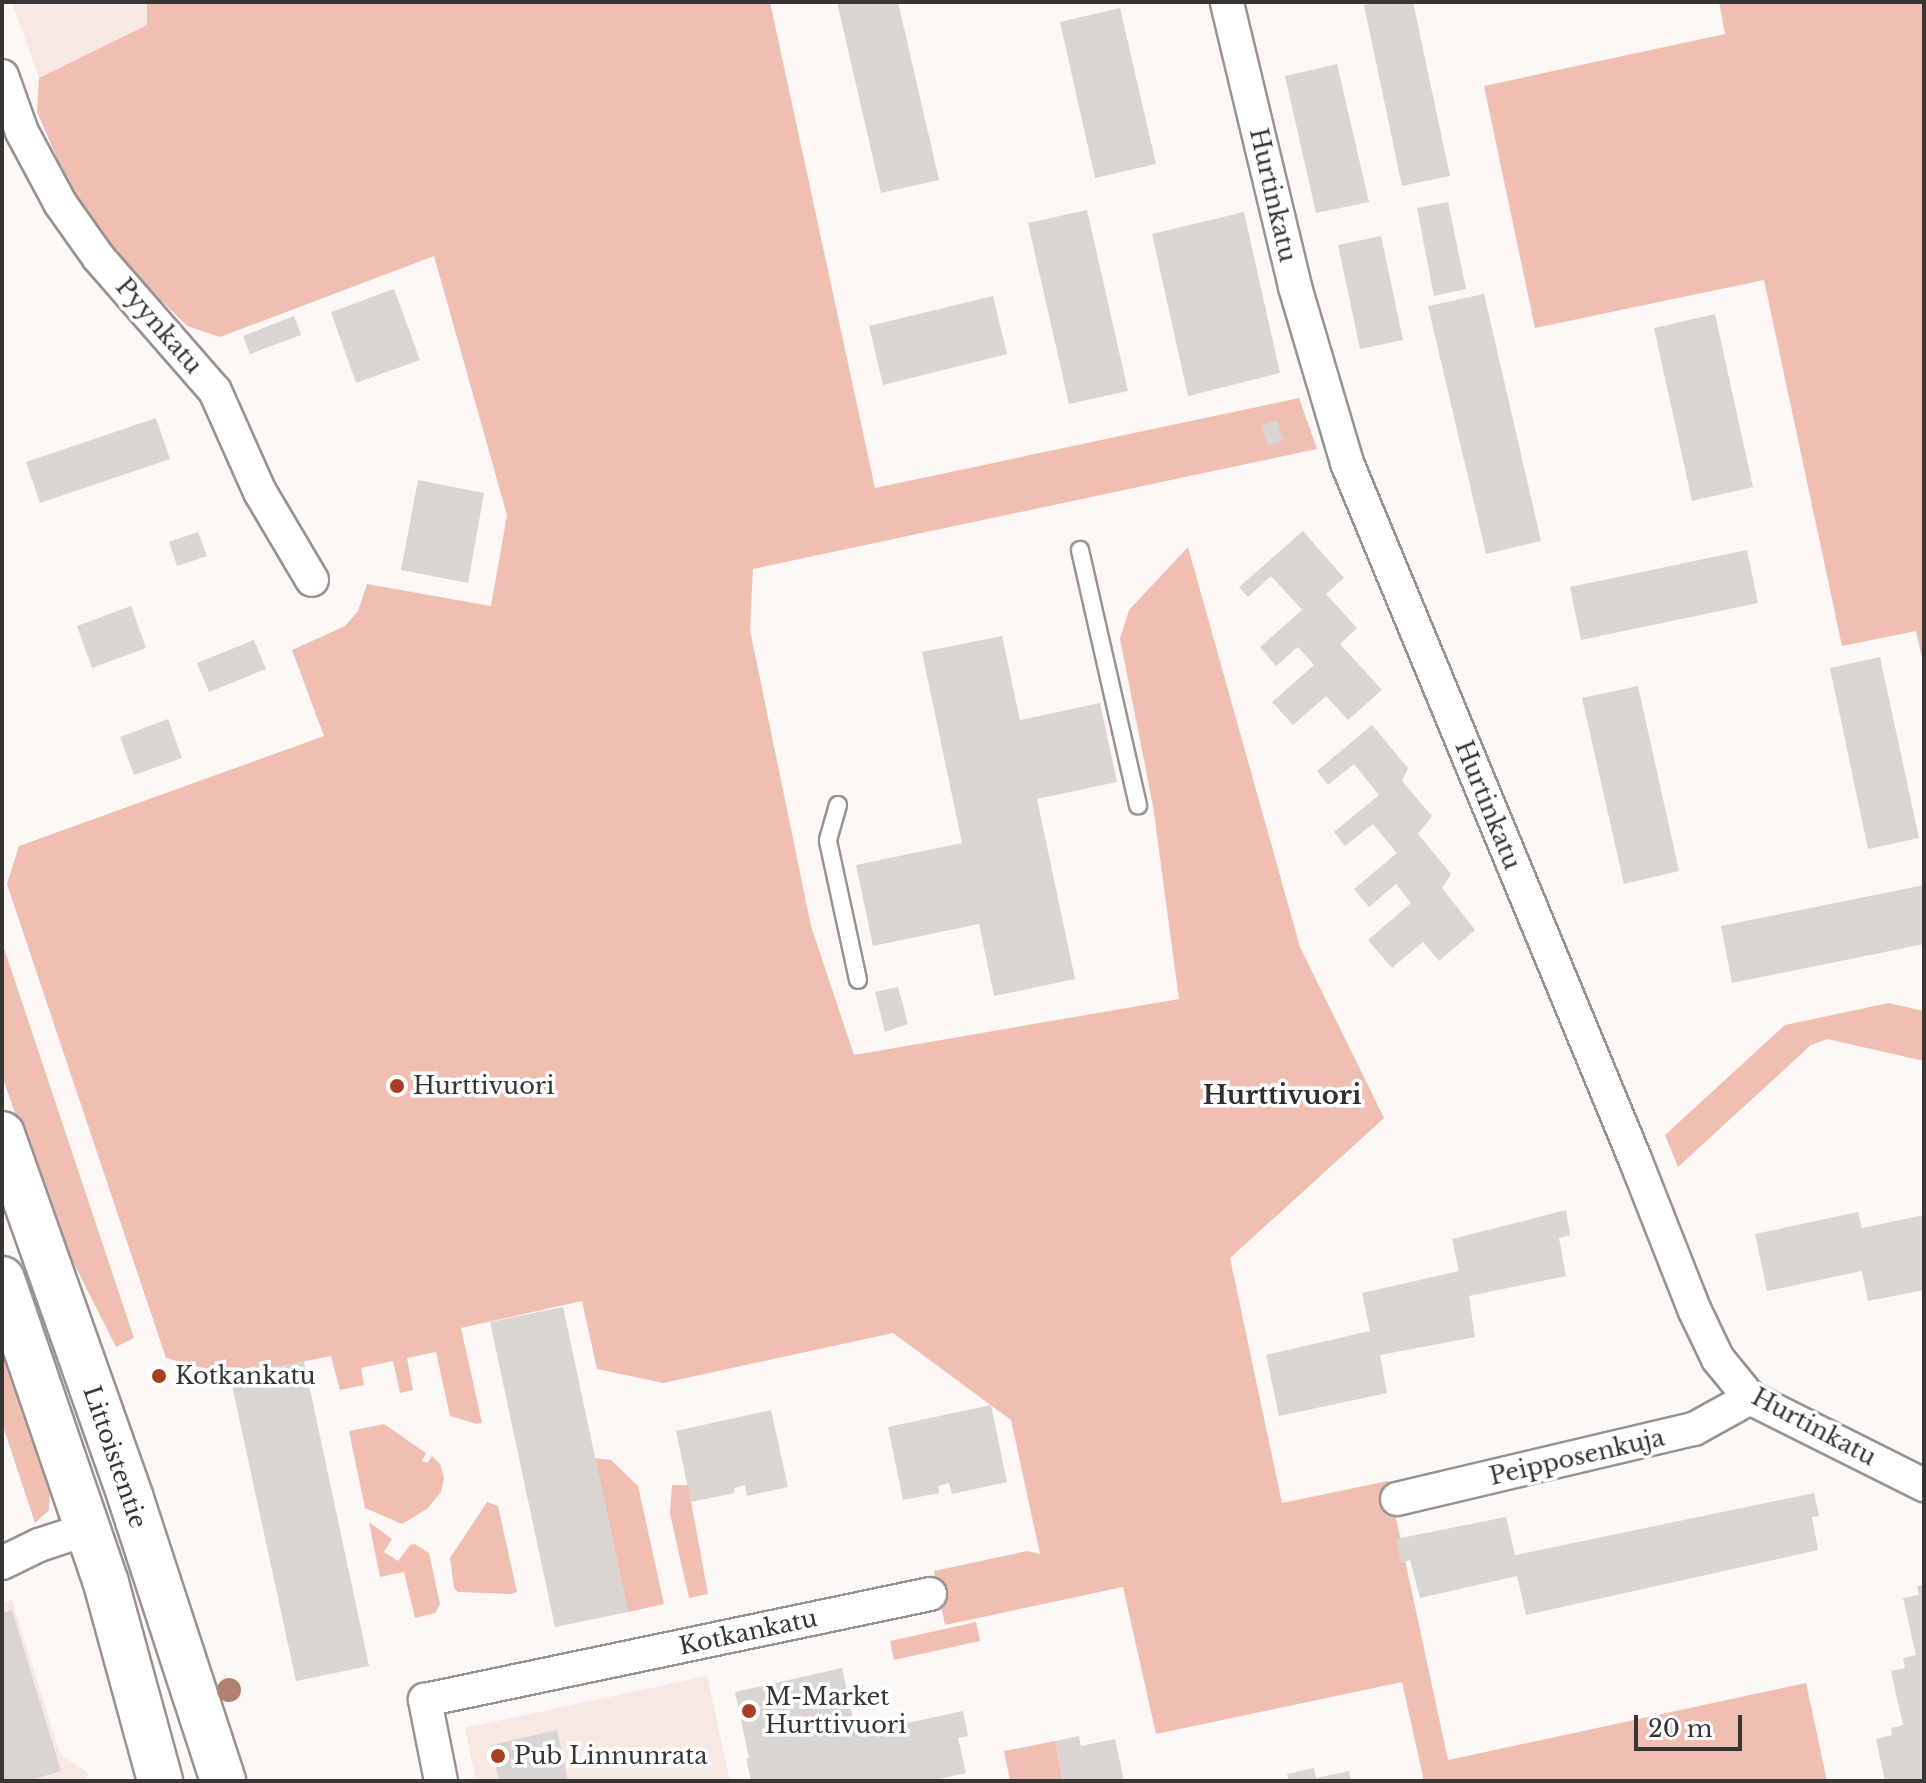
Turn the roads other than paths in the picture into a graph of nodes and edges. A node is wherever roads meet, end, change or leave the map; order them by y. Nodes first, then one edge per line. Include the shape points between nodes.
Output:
1 (1227, 3) edge
2 (2, 76) edge
3 (1080, 550) dead end
4 (312, 580) dead end
5 (838, 805) dead end
6 (1138, 805) dead end
7 (858, 980) dead end
8 (2, 1134) edge
9 (2, 1279) edge
10 (1750, 1398) junction
11 (1924, 1485) edge
12 (1397, 1499) dead end
13 (88, 1529) junction
14 (2, 1563) edge
15 (930, 1594) dead end
16 (160, 1781) edge
17 (223, 1781) edge
18 (441, 1781) edge

1 - 10 street, Hurtinkatu via 1295,287 1347,463 1695,1311 1718,1359
2 - 4 street, Pyynkatu via 22,132 60,203 99,258 215,391 260,492
3 - 6 lane
5 - 7 lane via 828,841
8 - 17 main road, Littoistentie via 131,1499
9 - 13 main road, Littoistentie
10 - 11 street, Hurtinkatu
10 - 12 street, Peipposenkuja via 1694,1429
13 - 14 street
13 - 16 main road, Littoistentie
15 - 18 street, Kotkankatu via 425,1700

